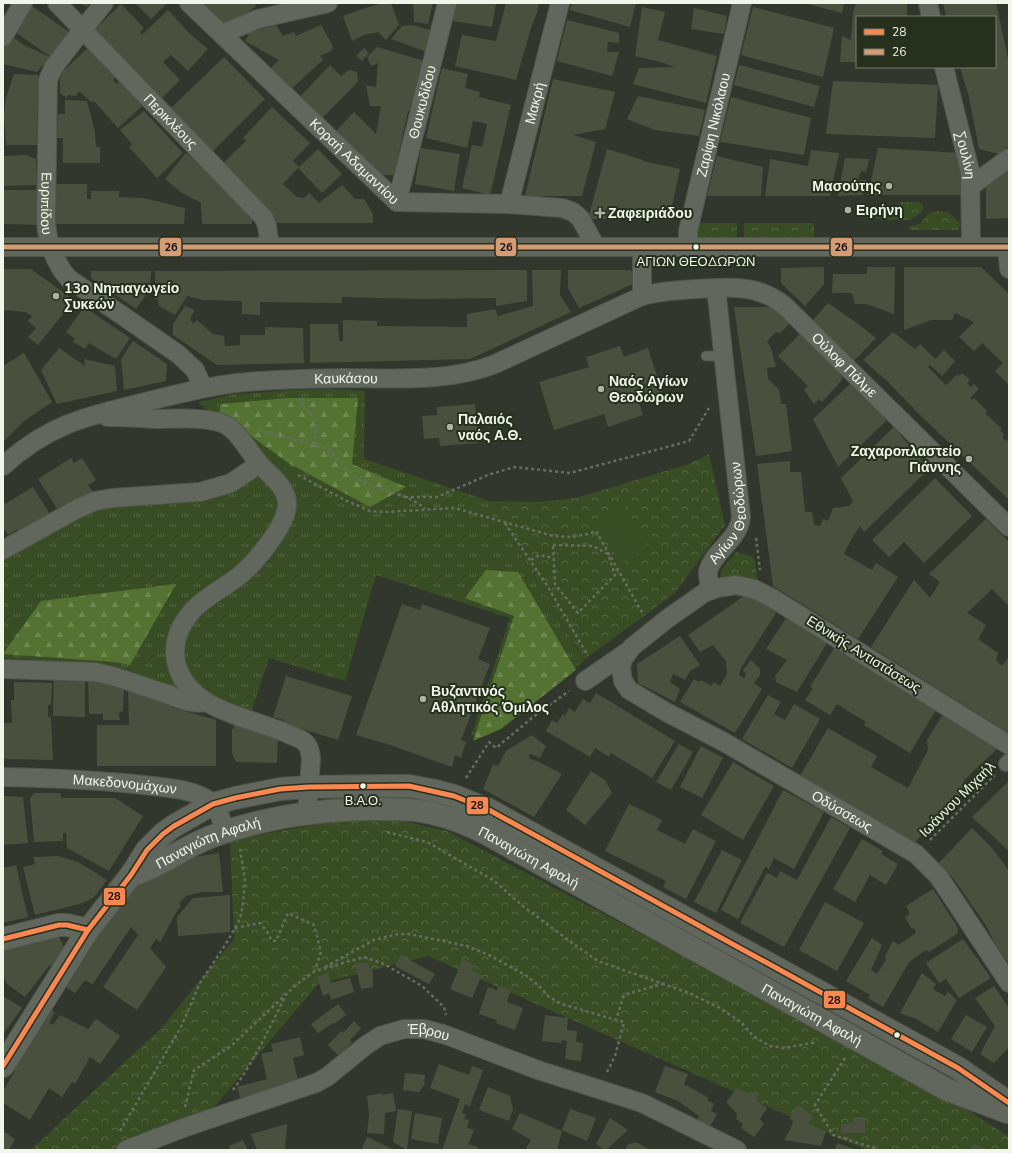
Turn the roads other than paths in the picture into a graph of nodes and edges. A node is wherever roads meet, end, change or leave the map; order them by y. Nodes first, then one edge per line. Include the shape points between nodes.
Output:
1 (22, 3) edge
2 (57, 3) edge
3 (104, 3) edge
4 (189, 3) edge
5 (328, 3) edge
6 (447, 3) edge
7 (560, 3) edge
8 (742, 3) edge
9 (928, 3) edge
10 (932, 16) edge
11 (83, 29) junction
12 (222, 34) junction
13 (3, 37) edge
14 (944, 68) edge
15 (1009, 158) edge
16 (971, 186) junction
17 (396, 202) junction
18 (509, 204) junction
19 (3, 247) edge
20 (51, 247) junction
21 (270, 247) junction
22 (596, 247) junction
23 (642, 247) junction
24 (688, 247) junction
25 (971, 247) junction
26 (1008, 247) edge
27 (1009, 269) edge
28 (716, 288) junction
29 (642, 296) junction
30 (203, 388) junction
31 (89, 416) junction
32 (259, 464) junction
33 (3, 466) edge
34 (1009, 527) edge
35 (3, 550) edge
36 (711, 590) junction
37 (627, 652) junction
38 (3, 669) edge
39 (591, 676) road end
40 (206, 702) junction
41 (1009, 745) edge
42 (3, 777) edge
43 (309, 787) junction
44 (213, 804) junction
45 (307, 814) junction
46 (231, 830) junction
47 (131, 875) junction
48 (88, 930) junction
49 (3, 939) edge
50 (1009, 983) edge
51 (3, 1066) edge
52 (1009, 1103) edge
53 (1009, 1113) edge
54 (121, 1143) edge
55 (737, 1150) edge

1 - 13 street
2 - 11 street, Περικλέους
3 - 11 street, Ευριπίδου
4 - 12 street, Κοραή Αδαμαντίου
5 - 12 street via 258,19
6 - 17 street, Θουκυδίδου
7 - 18 street, Μακρή
8 - 24 street, Ζαρίφη Νικόλαου via 688,231
9 - 10 street
11 - 20 street, Ευριπίδου via 48,80 46,222
11 - 21 street, Περικλέους via 264,218
12 - 17 street, Κοραή Αδαμαντίου
14 - 16 street, Σουλίνη via 970,171
15 - 16 street
16 - 25 street, Σουλίνη
17 - 18 street, Κοραή Αδαμαντίου
18 - 22 street, Κοραή Αδαμαντίου via 562,208 573,212 580,218
19 - 20 street
20 - 21 street
20 - 30 street, Ευριπίδου via 68,278 178,354 195,370
21 - 22 street
22 - 23 street
23 - 24 street
23 - 29 street
24 - 25 street
25 - 26 street
26 - 27 street
28 - 29 street, Ούλοφ Πάλμε via 663,291
28 - 34 street, Ούλοφ Πάλμε via 758,291 782,303
28 - 36 street, Αγίων Θεοδώρων via 715,356 741,517 737,532 721,550 708,572
29 - 30 street, Καυκάσου via 495,364 470,372 430,377 265,380
30 - 31 street, Καυκάσου
31 - 32 street via 193,419 218,423 234,432
31 - 33 street, Καυκάσου via 61,426 37,439
32 - 35 street via 231,483 200,492 112,498 89,503
32 - 40 street via 280,485 285,494 287,509 281,525 250,566 194,610 177,640 175,657 179,672 189,687
36 - 37 street via 652,630
36 - 41 street, Εθνικής Αντιστάσεως via 736,585 754,589 768,596
37 - 39 street
37 - 50 street, Οδύσσεως via 622,663 622,675 629,690 920,851
38 - 40 street via 95,672 195,703
40 - 43 street via 230,714 307,743 310,751
42 - 44 street, Μακεδονομάχων via 157,786 194,794
43 - 44 street, Παναγιώτη Αφαλή via 267,791
43 - 45 street
43 - 52 street, Παναγιώτη Αφαλή via 409,786 445,793 480,806 958,1068
44 - 46 street
44 - 47 street, Παναγιώτη Αφαλή via 184,819 163,834
45 - 46 street, Παναγιώτη Αφαλή
45 - 53 street, Παναγιώτη Αφαλή via 401,809 428,812 457,820 946,1088
46 - 47 street, Παναγιώτη Αφαλή via 203,840
47 - 48 street
48 - 49 street via 59,925
48 - 51 street
54 - 55 street, Έβρου via 186,1127 316,1082 327,1077 380,1036 410,1029 430,1030 446,1035 544,1072 642,1103

